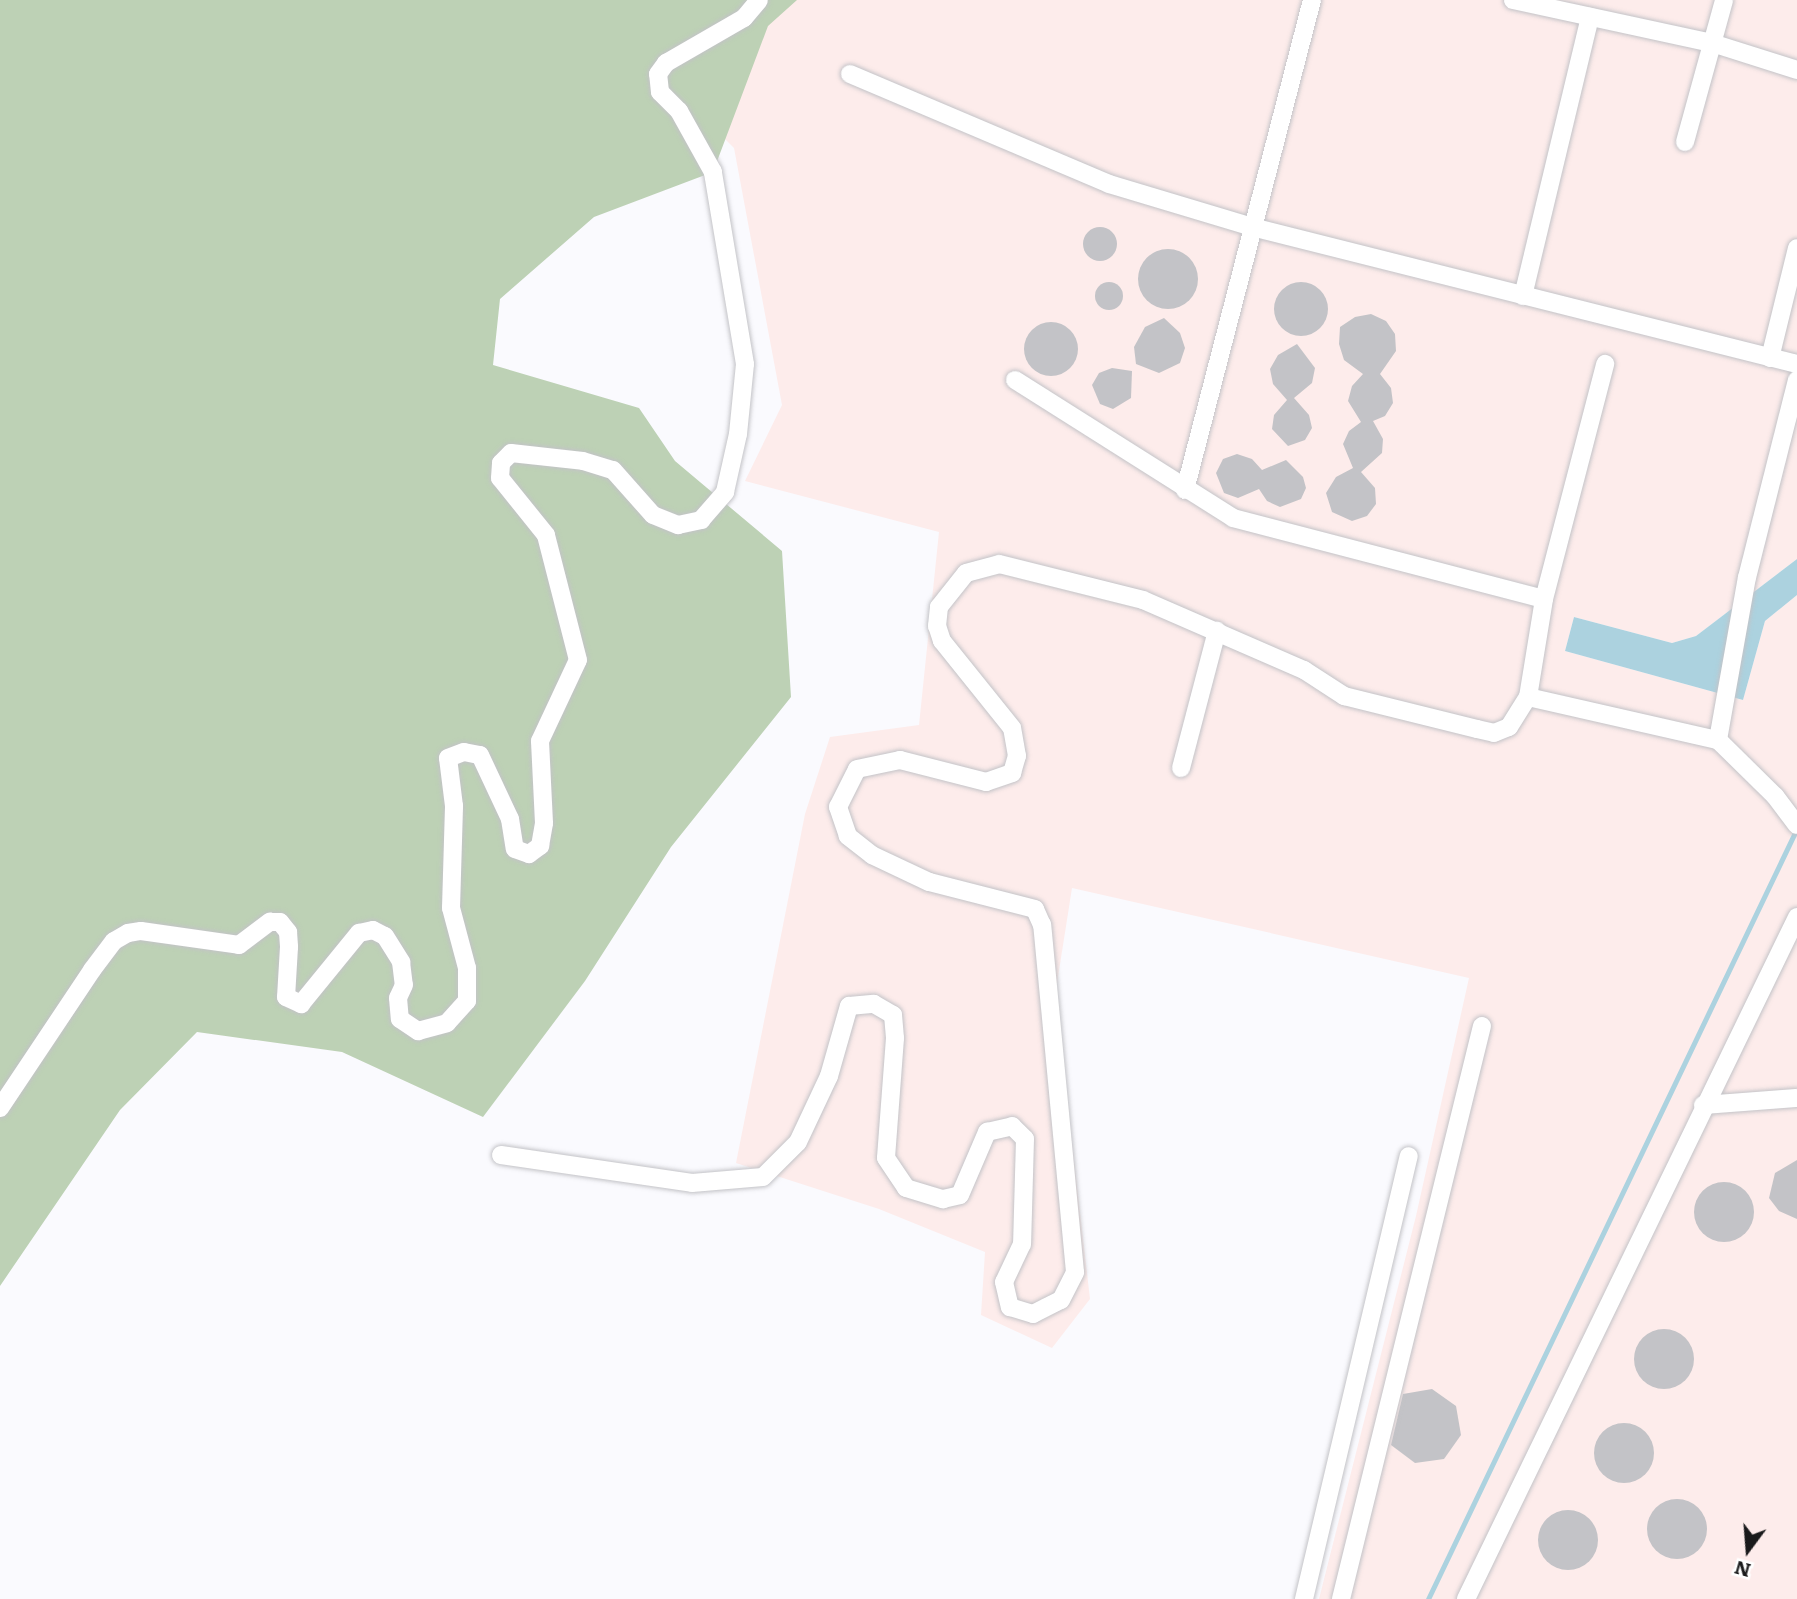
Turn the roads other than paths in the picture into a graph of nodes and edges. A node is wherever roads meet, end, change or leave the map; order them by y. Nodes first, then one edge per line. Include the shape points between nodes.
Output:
1 (759, 0) edge
2 (1311, 0) edge
3 (1513, 0) edge
4 (1724, 0) edge
5 (1590, 17) junction
6 (1712, 43) junction
7 (1797, 70) edge
8 (850, 74) dead end
9 (1685, 142) dead end
10 (1252, 227) junction
11 (1797, 248) edge
12 (1523, 296) junction
13 (1770, 358) junction
14 (1605, 364) dead end
15 (1797, 364) edge
16 (1015, 380) dead end
17 (1797, 380) edge
18 (1185, 490) junction
19 (1544, 599) junction
20 (1217, 631) junction
21 (1528, 697) junction
22 (1718, 740) junction
23 (1181, 768) dead end
24 (1797, 825) edge
25 (1797, 917) edge
26 (1482, 1026) dead end
27 (1797, 1098) edge
28 (1703, 1105) junction
29 (0, 1108) edge
30 (502, 1155) dead end
31 (1409, 1156) dead end
32 (1304, 1599) edge
33 (1341, 1599) edge
34 (1466, 1599) edge

1 - 29 street via 744,18 666,63 659,74 660,92 679,111 713,172 745,364 738,434 725,492 701,520 678,525 653,515 612,470 583,461 511,453 502,463 500,478 546,536 578,660 540,741 544,824 540,846 529,854 515,849 510,818 480,755 464,751 448,758 454,806 451,908 467,968 467,1001 446,1023 418,1031 400,1018 401,961 385,936 373,930 359,933 301,1004 286,997 288,932 280,922 270,922 239,945 128,933 114,941 92,970
2 - 10 street
3 - 5 street
4 - 6 street
5 - 6 street
5 - 12 street
6 - 7 street
6 - 9 street
8 - 10 street via 1109,184
10 - 12 street
10 - 18 street
11 - 13 street
12 - 13 street
13 - 15 street
14 - 19 street
16 - 18 street
17 - 22 street via 1747,577
18 - 19 street via 1233,518 1267,530
19 - 21 street
20 - 21 street via 1304,670 1344,696 1486,731 1509,727
20 - 23 street
20 - 30 street via 1143,600 1026,568 999,564 967,573 939,607 937,626 942,641 1012,728 1017,756 1012,773 986,782 900,760 857,769 838,807 848,836 872,855 929,881 1035,909 1042,925 1075,1272 1061,1300 1033,1314 1010,1307 1004,1282 1022,1244 1025,1139 1012,1126 987,1132 960,1195 943,1199 906,1188 886,1158 895,1038 893,1015 874,1004 849,1006 830,1076 798,1142 763,1177 692,1183
21 - 22 street
22 - 24 street via 1775,796
25 - 28 street
26 - 33 street
27 - 28 street
28 - 34 street
31 - 32 street

